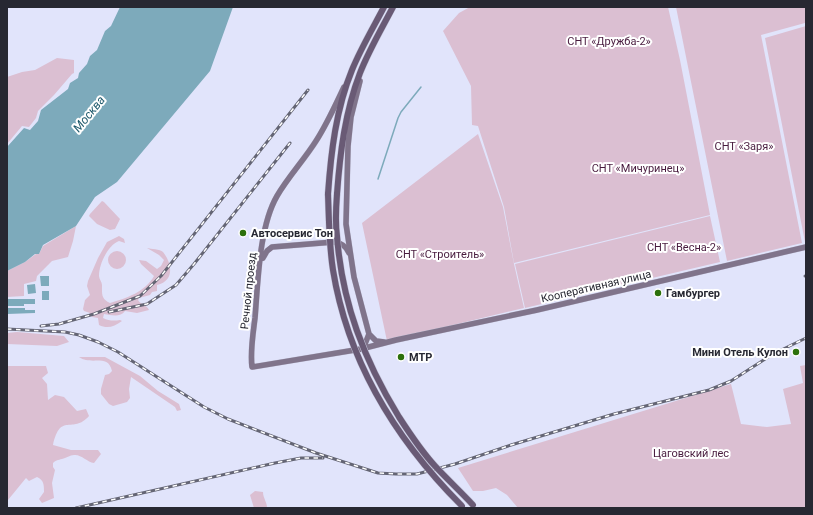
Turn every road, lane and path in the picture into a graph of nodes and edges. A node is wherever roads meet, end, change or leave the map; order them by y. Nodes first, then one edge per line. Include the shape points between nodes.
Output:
1 (384, 7) edge
2 (393, 7) edge
3 (364, 66) junction
4 (352, 71) junction
5 (806, 247) edge
6 (351, 256) junction
7 (260, 261) junction
8 (369, 334) junction
9 (390, 342) junction
10 (361, 349) junction
11 (252, 352) junction
12 (270, 364) junction
13 (475, 506) edge
14 (464, 507) edge

1 - 4 main road
2 - 3 main road via 374,41
3 - 6 main road via 351,117 348,146 346,224
3 - 13 main road, bridge via 346,123 336,194 336,235 347,300 362,347 386,396 435,466
4 - 7 main road, Речной проезд via 316,142 277,196 265,229
4 - 14 main road, bridge via 330,159 330,243 337,289 347,327 376,396 409,446
5 - 9 main road, Кооперативная улица
6 - 7 main road via 341,243 334,242 272,247
6 - 8 main road
7 - 11 main road, Речной проезд
8 - 9 main road via 376,341
8 - 10 main road
9 - 10 main road, Кооперативная улица
10 - 12 main road
11 - 12 main road via 256,361
11 - 12 main road, Речной проезд via 252,366

